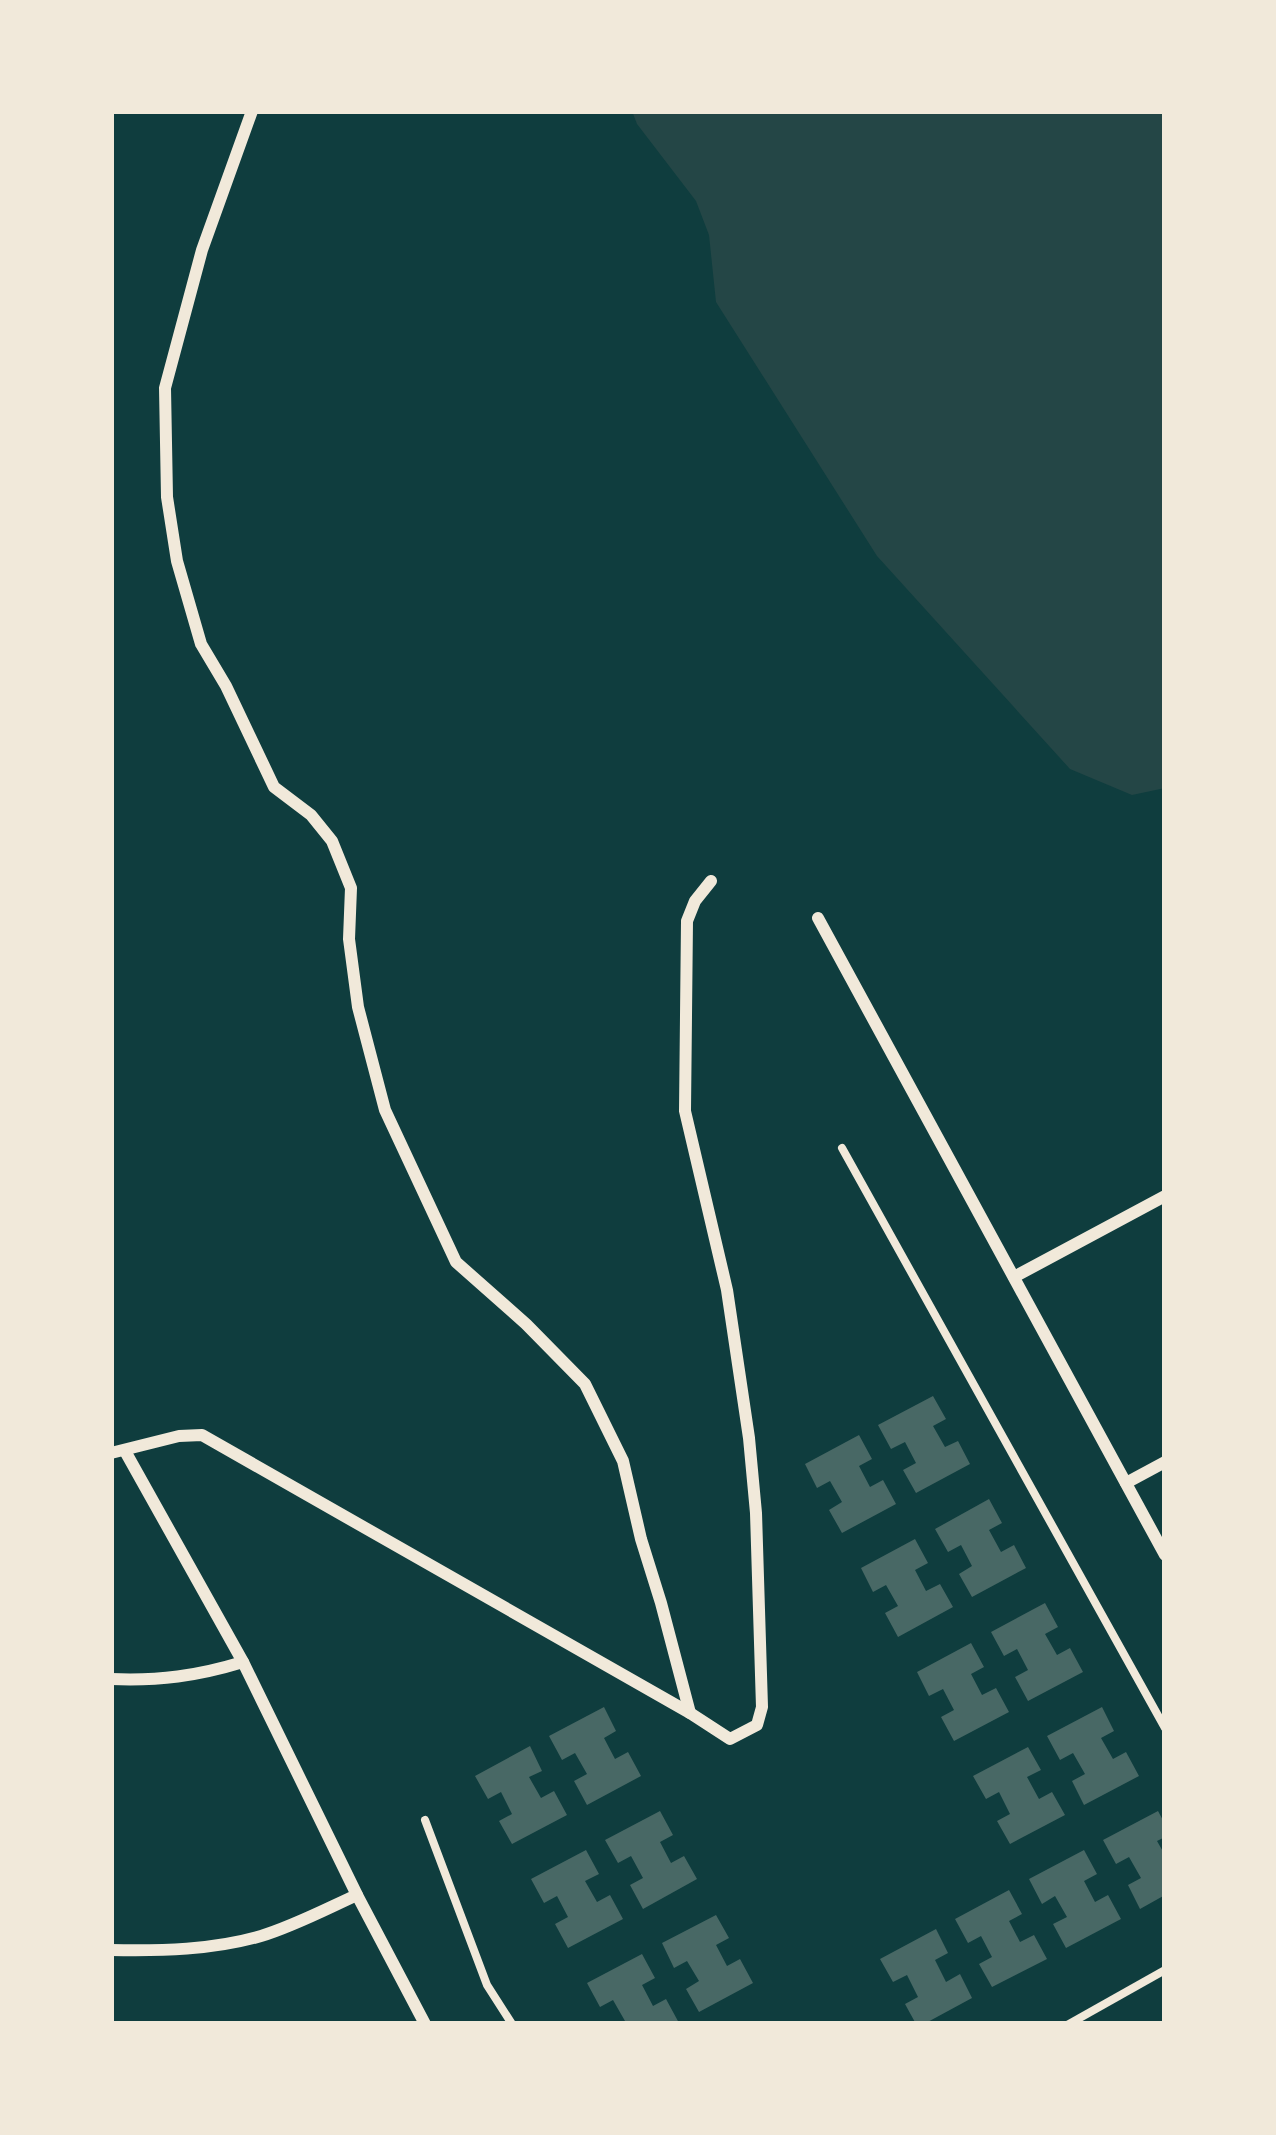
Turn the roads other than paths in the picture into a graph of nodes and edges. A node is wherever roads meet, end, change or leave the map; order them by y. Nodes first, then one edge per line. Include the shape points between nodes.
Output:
1 (252, 111) edge
2 (711, 881) dead end
3 (818, 918) dead end
4 (842, 1148) dead end
5 (1165, 1196) edge
6 (1014, 1277) junction
7 (118, 1452) edge
8 (1165, 1462) edge
9 (1126, 1483) junction
10 (1165, 1555) edge
11 (243, 1661) junction
12 (111, 1679) edge
13 (690, 1713) junction
14 (1165, 1728) edge
15 (425, 1820) dead end
16 (357, 1895) junction
17 (111, 1950) edge
18 (1165, 1970) edge
19 (424, 2024) edge
20 (512, 2024) edge
21 (1069, 2024) edge

1 - 13 street via 202,250 165,388 166,497 177,561 201,644 274,787 332,841 351,888 358,1007 385,1110 456,1262 585,1384 623,1461
2 - 13 street via 687,921 685,1111 727,1290 748,1438 762,1707 757,1725 730,1739
3 - 6 street
4 - 14 lane
5 - 6 street
6 - 9 street
7 - 11 street
7 - 13 street via 202,1435
8 - 9 street
9 - 10 street
11 - 12 street via 153,1681
11 - 16 street
15 - 20 lane via 487,1984
16 - 17 street via 236,1942
16 - 19 street
18 - 21 lane

